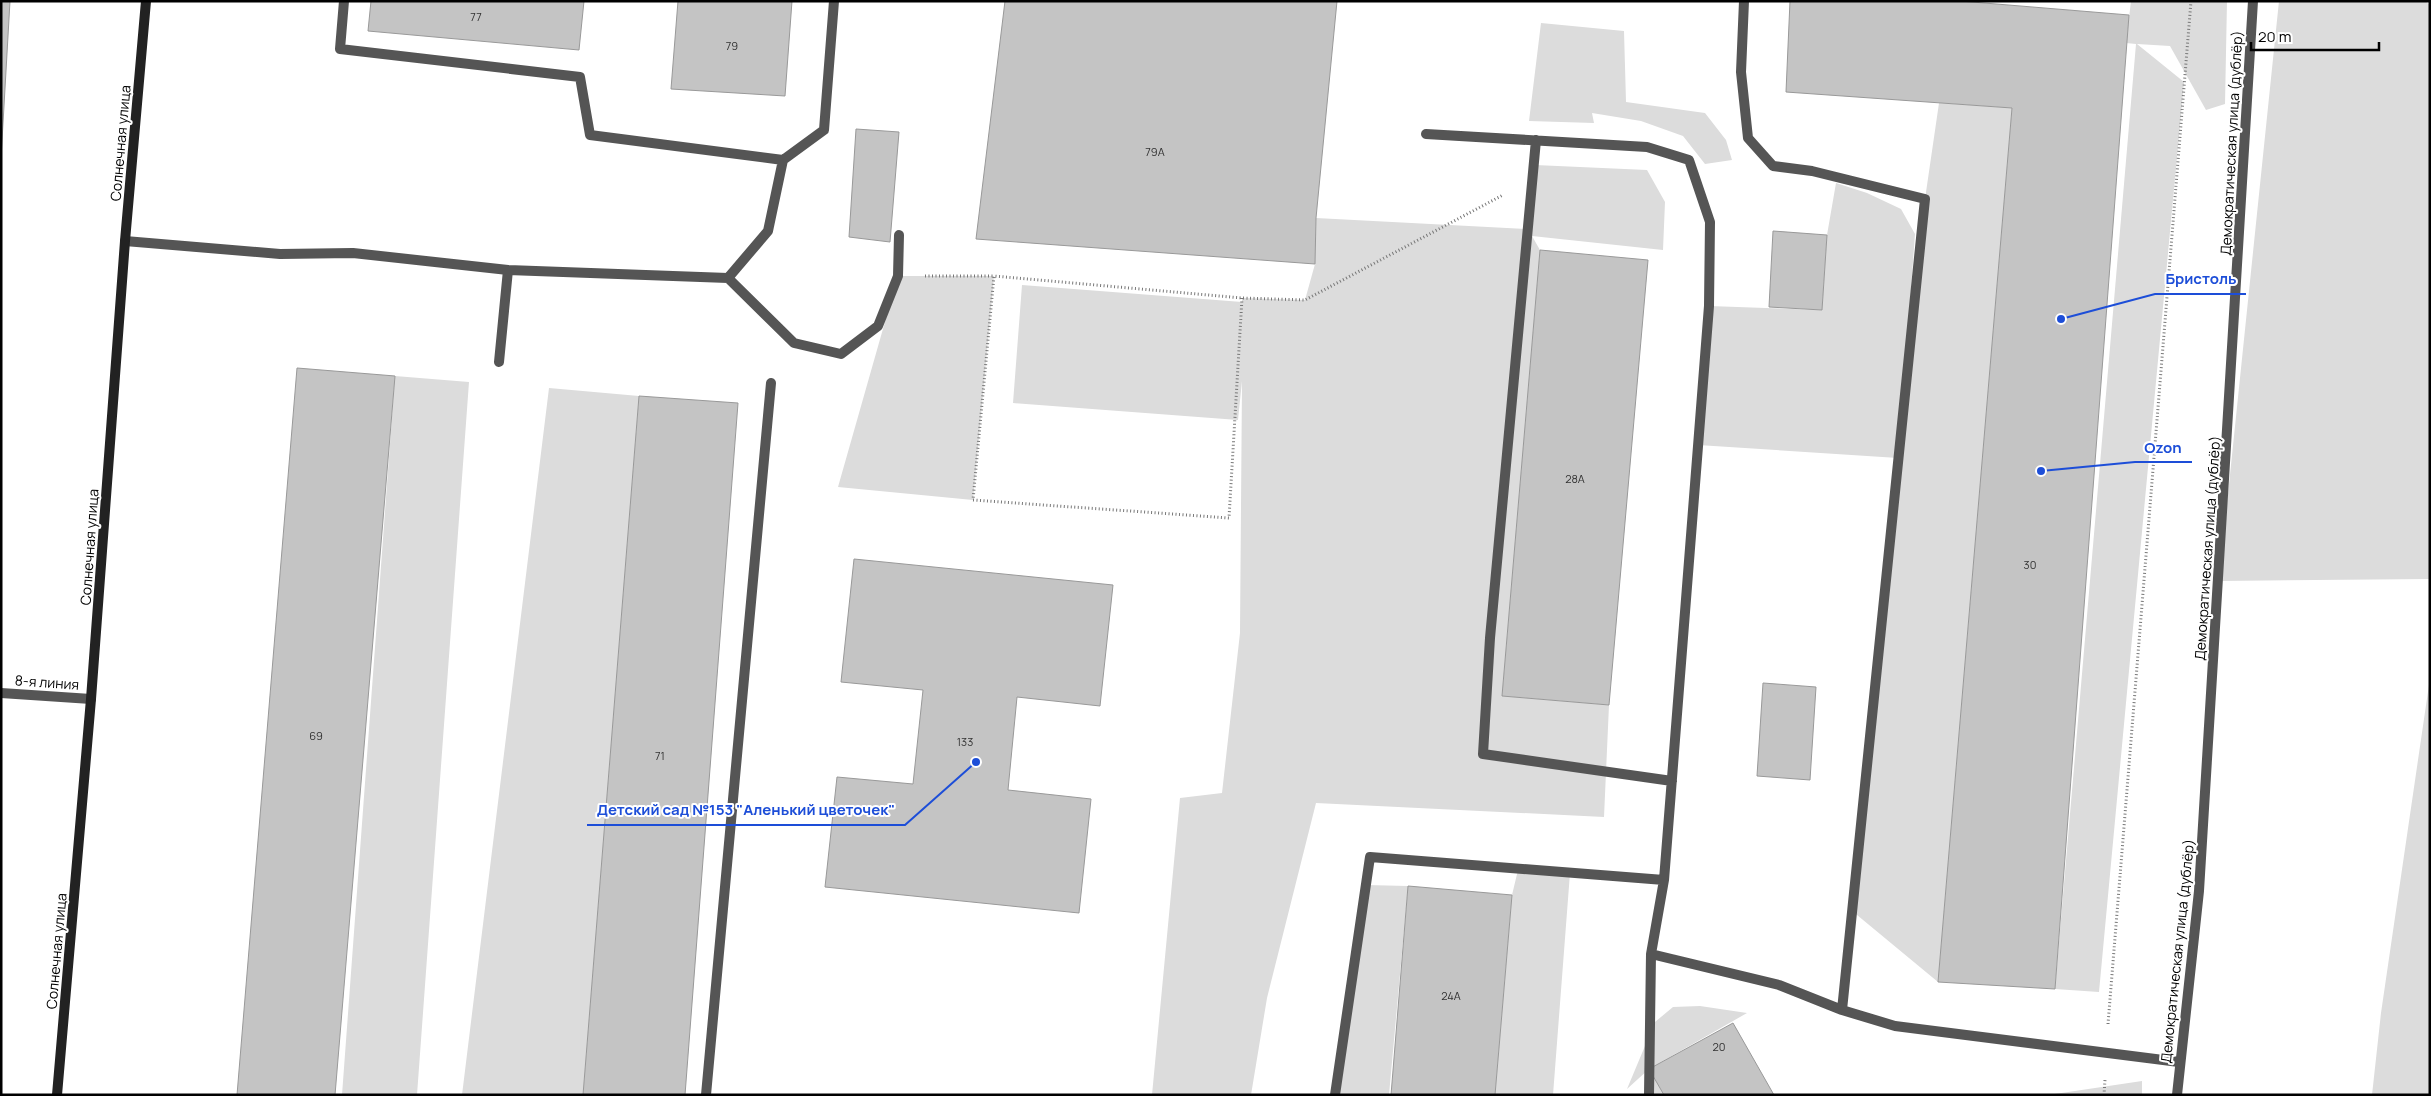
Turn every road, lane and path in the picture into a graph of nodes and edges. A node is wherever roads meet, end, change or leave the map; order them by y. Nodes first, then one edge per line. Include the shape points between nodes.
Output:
1 (146, 1) edge
2 (344, 1) edge
3 (834, 1) edge
4 (1744, 1) edge
5 (2191, 1) edge
6 (2254, 1) edge
7 (1426, 134) dead end
8 (1536, 140) junction
9 (783, 160) junction
10 (1532, 180) junction
11 (899, 235) dead end
12 (125, 241) junction
13 (508, 270) junction
14 (898, 276) junction
15 (994, 276) junction
16 (728, 278) junction
17 (1242, 298) junction
18 (499, 362) dead end
19 (772, 383) dead end
20 (1, 693) edge
21 (91, 699) junction
22 (1672, 781) junction
23 (1664, 880) junction
24 (1650, 954) junction
25 (1842, 1010) junction
26 (2106, 1054) junction
27 (2179, 1062) junction
28 (57, 1095) edge
29 (706, 1095) edge
30 (1335, 1095) edge
31 (1649, 1095) edge
32 (2104, 1095) edge
33 (2177, 1095) edge

1 - 12 main road, Солнечная улица
2 - 9 street via 340,49 580,77 590,135
3 - 9 street via 824,130
4 - 25 street via 1741,72 1748,138 1773,166 1812,171 1924,199
5 - 26 path
6 - 27 street, Демократическая улица (дублёр) via 2199,891
7 - 8 street
8 - 10 street
8 - 22 street via 1647,147 1689,160 1710,222 1709,306
9 - 16 street via 768,231
10 - 17 path via 1305,300
10 - 22 street via 1482,754
11 - 14 street
12 - 13 street via 280,254 353,253
12 - 21 main road, Солнечная улица
13 - 16 street
13 - 18 street
14 - 15 path
14 - 16 street via 878,326 841,354 794,343
15 - 17 path
15 - 17 path via 973,500 1229,518
19 - 29 street
20 - 21 street, 8-я линия
21 - 28 main road, Солнечная улица
22 - 23 street
23 - 24 street
23 - 30 street via 1370,857
24 - 25 street via 1779,985
24 - 31 street
25 - 26 street via 1895,1026
26 - 27 street
26 - 32 path
27 - 33 street, Демократическая улица (дублёр)

